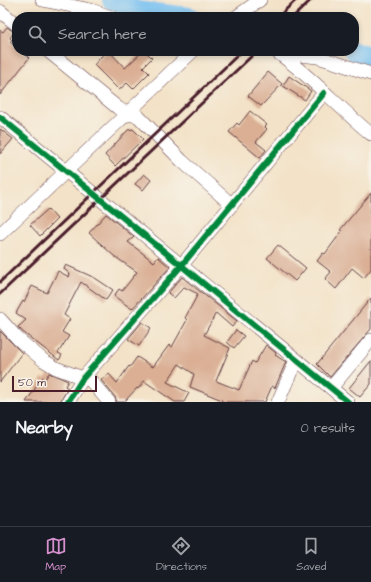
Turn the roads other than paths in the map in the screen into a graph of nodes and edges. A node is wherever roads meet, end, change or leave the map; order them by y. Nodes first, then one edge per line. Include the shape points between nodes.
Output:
1 (42, 0) edge
2 (256, 3) edge
3 (0, 11) edge
4 (97, 12) edge
5 (243, 12) edge
6 (12, 21) edge
7 (54, 56) edge
8 (188, 56) edge
9 (280, 56) edge
10 (309, 56) edge
11 (371, 74) edge
12 (324, 93) junction
13 (127, 114) junction
14 (0, 118) edge
15 (371, 134) edge
16 (66, 171) junction
17 (232, 205) junction
18 (0, 234) edge
19 (181, 266) junction
20 (0, 319) edge
21 (371, 340) edge
22 (296, 360) junction
23 (83, 378) junction
24 (332, 388) junction
25 (68, 402) edge
26 (109, 402) edge
27 (278, 402) edge
28 (348, 402) edge

1 - 4 street
2 - 5 street
3 - 6 street
7 - 13 street
8 - 13 street
9 - 12 street via 295,65
10 - 11 street
12 - 15 street
12 - 17 street
13 - 16 street
13 - 17 street via 138,116 182,161
14 - 16 street
16 - 18 street
16 - 19 street
17 - 19 street
19 - 22 street
19 - 23 street
20 - 23 street via 18,339 43,360
21 - 24 street
22 - 24 street
22 - 27 street
23 - 25 street
23 - 26 street via 90,381
24 - 28 street

